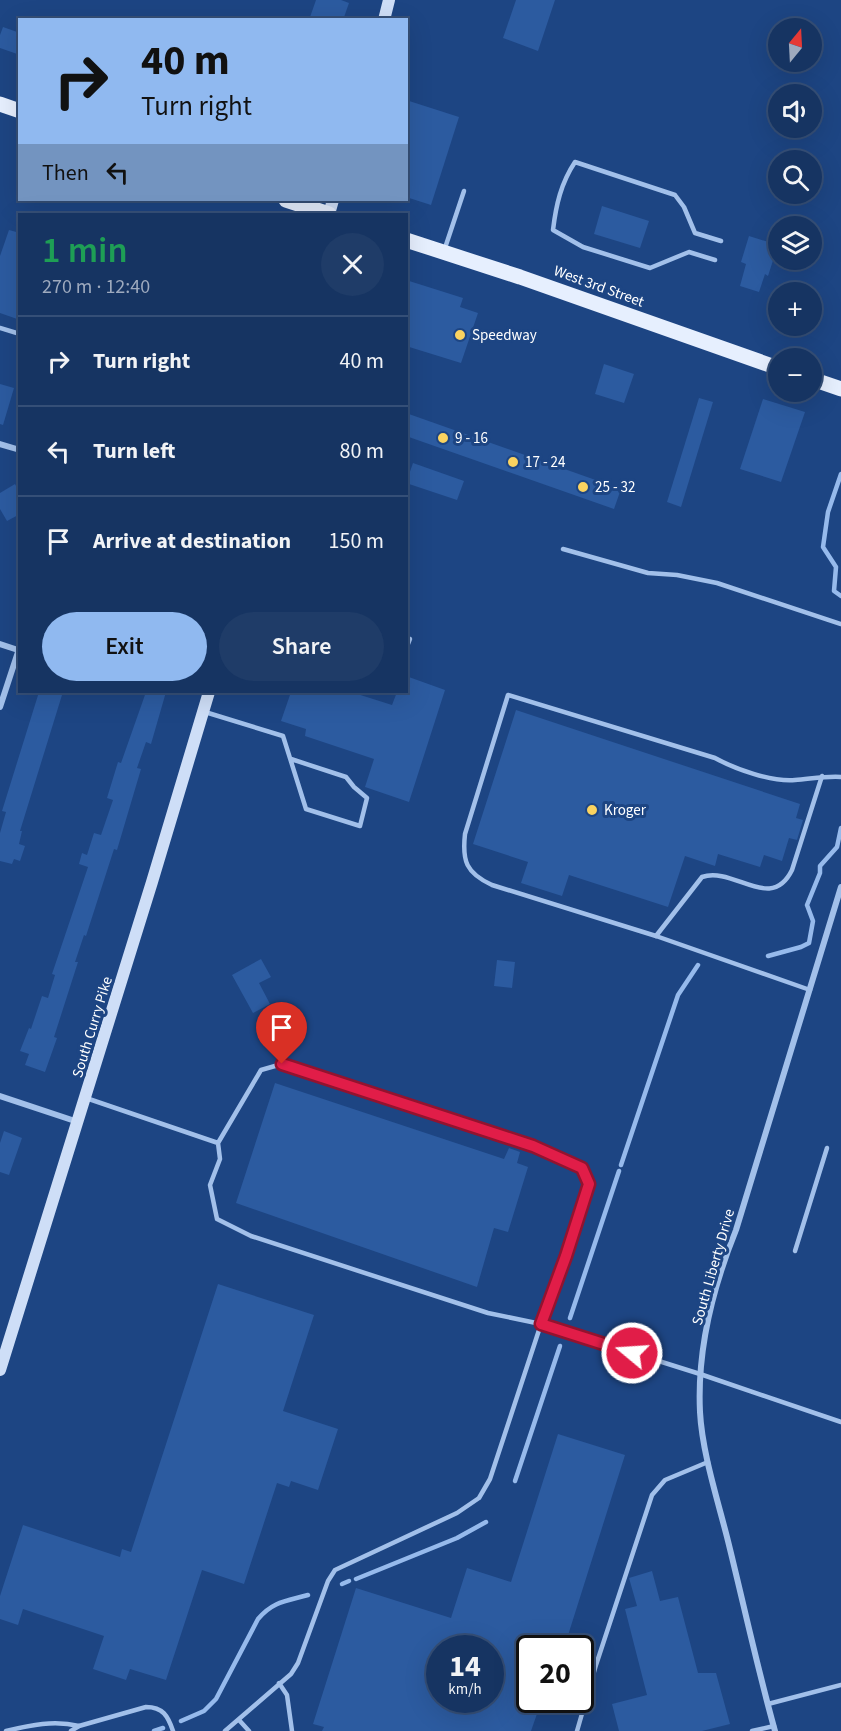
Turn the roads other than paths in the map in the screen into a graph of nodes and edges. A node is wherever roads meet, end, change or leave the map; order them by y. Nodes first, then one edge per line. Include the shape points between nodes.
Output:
1 (390, 0) edge
2 (385, 18) edge
3 (0, 104) edge
4 (18, 110) edge
5 (464, 190) dead end
6 (289, 201) edge
7 (326, 213) edge
8 (408, 241) edge
9 (720, 241) dead end
10 (444, 252) junction
11 (715, 260) dead end
12 (0, 328) edge
13 (18, 333) edge
14 (768, 365) edge
15 (822, 382) edge
16 (841, 389) edge
17 (0, 444) edge
18 (18, 449) edge
19 (563, 549) dead end
20 (841, 624) edge
21 (0, 644) edge
22 (18, 648) edge
23 (18, 651) edge
24 (208, 693) edge
25 (0, 708) edge
26 (203, 711) junction
27 (291, 759) junction
28 (822, 776) junction
29 (841, 777) edge
30 (841, 887) edge
31 (656, 936) junction
32 (810, 990) junction
33 (0, 1096) edge
34 (86, 1098) junction
35 (78, 1122) junction
36 (218, 1143) junction
37 (827, 1148) dead end
38 (795, 1251) dead end
39 (541, 1324) junction
40 (0, 1370) edge
41 (700, 1374) junction
42 (841, 1422) edge
43 (708, 1462) junction
44 (279, 1683) junction
45 (841, 1685) edge
46 (768, 1704) junction
47 (238, 1720) junction
48 (79, 1726) junction
49 (774, 1729) edge
50 (6, 1731) edge
51 (71, 1731) edge
52 (173, 1731) edge
53 (225, 1731) edge
54 (249, 1731) edge
55 (292, 1731) edge
56 (577, 1731) edge
57 (752, 1731) edge

1 - 2 main road
3 - 4 main road
5 - 10 lane
6 - 7 main road
8 - 10 main road, West 3rd Street
9 - 11 lane via 695,233 675,195 575,162 556,204 553,230 583,247 650,268 689,252
10 - 14 main road, West 3rd Street
12 - 13 lane
15 - 16 main road
17 - 18 street
19 - 20 lane via 648,573 717,583
21 - 22 street
23 - 25 street
24 - 26 main road, South Curry Pike
26 - 27 lane via 283,736
26 - 34 main road, South Curry Pike
27 - 27 lane via 306,809 360,826 367,798 346,777
28 - 29 lane
28 - 31 lane via 786,881 766,889 716,874 702,876
28 - 31 lane via 776,780 508,695 465,834 467,866 477,878 492,885
30 - 32 street, South Liberty Drive
31 - 32 lane
32 - 41 street, South Liberty Drive via 726,1255 707,1322
33 - 35 street
34 - 35 main road, South Curry Pike
34 - 36 lane
35 - 40 main road, South Curry Pike
36 - 39 lane via 220,1159 210,1185 217,1219 250,1236 354,1270 488,1313
36 - 39 lane via 261,1070 282,1064 533,1146 582,1168 589,1184
37 - 38 lane
39 - 41 lane
39 - 44 lane via 490,1479 479,1498 457,1513 334,1570 298,1663
41 - 42 lane
41 - 43 street, South Liberty Drive via 700,1414
43 - 46 street, South Liberty Drive
43 - 56 lane via 665,1480 652,1495
44 - 47 lane
44 - 55 lane via 286,1695
45 - 46 lane
46 - 49 street, South Liberty Drive
47 - 53 lane
47 - 54 lane
48 - 50 lane via 48,1722
48 - 51 lane
48 - 52 lane via 154,1707 166,1713
49 - 57 lane

